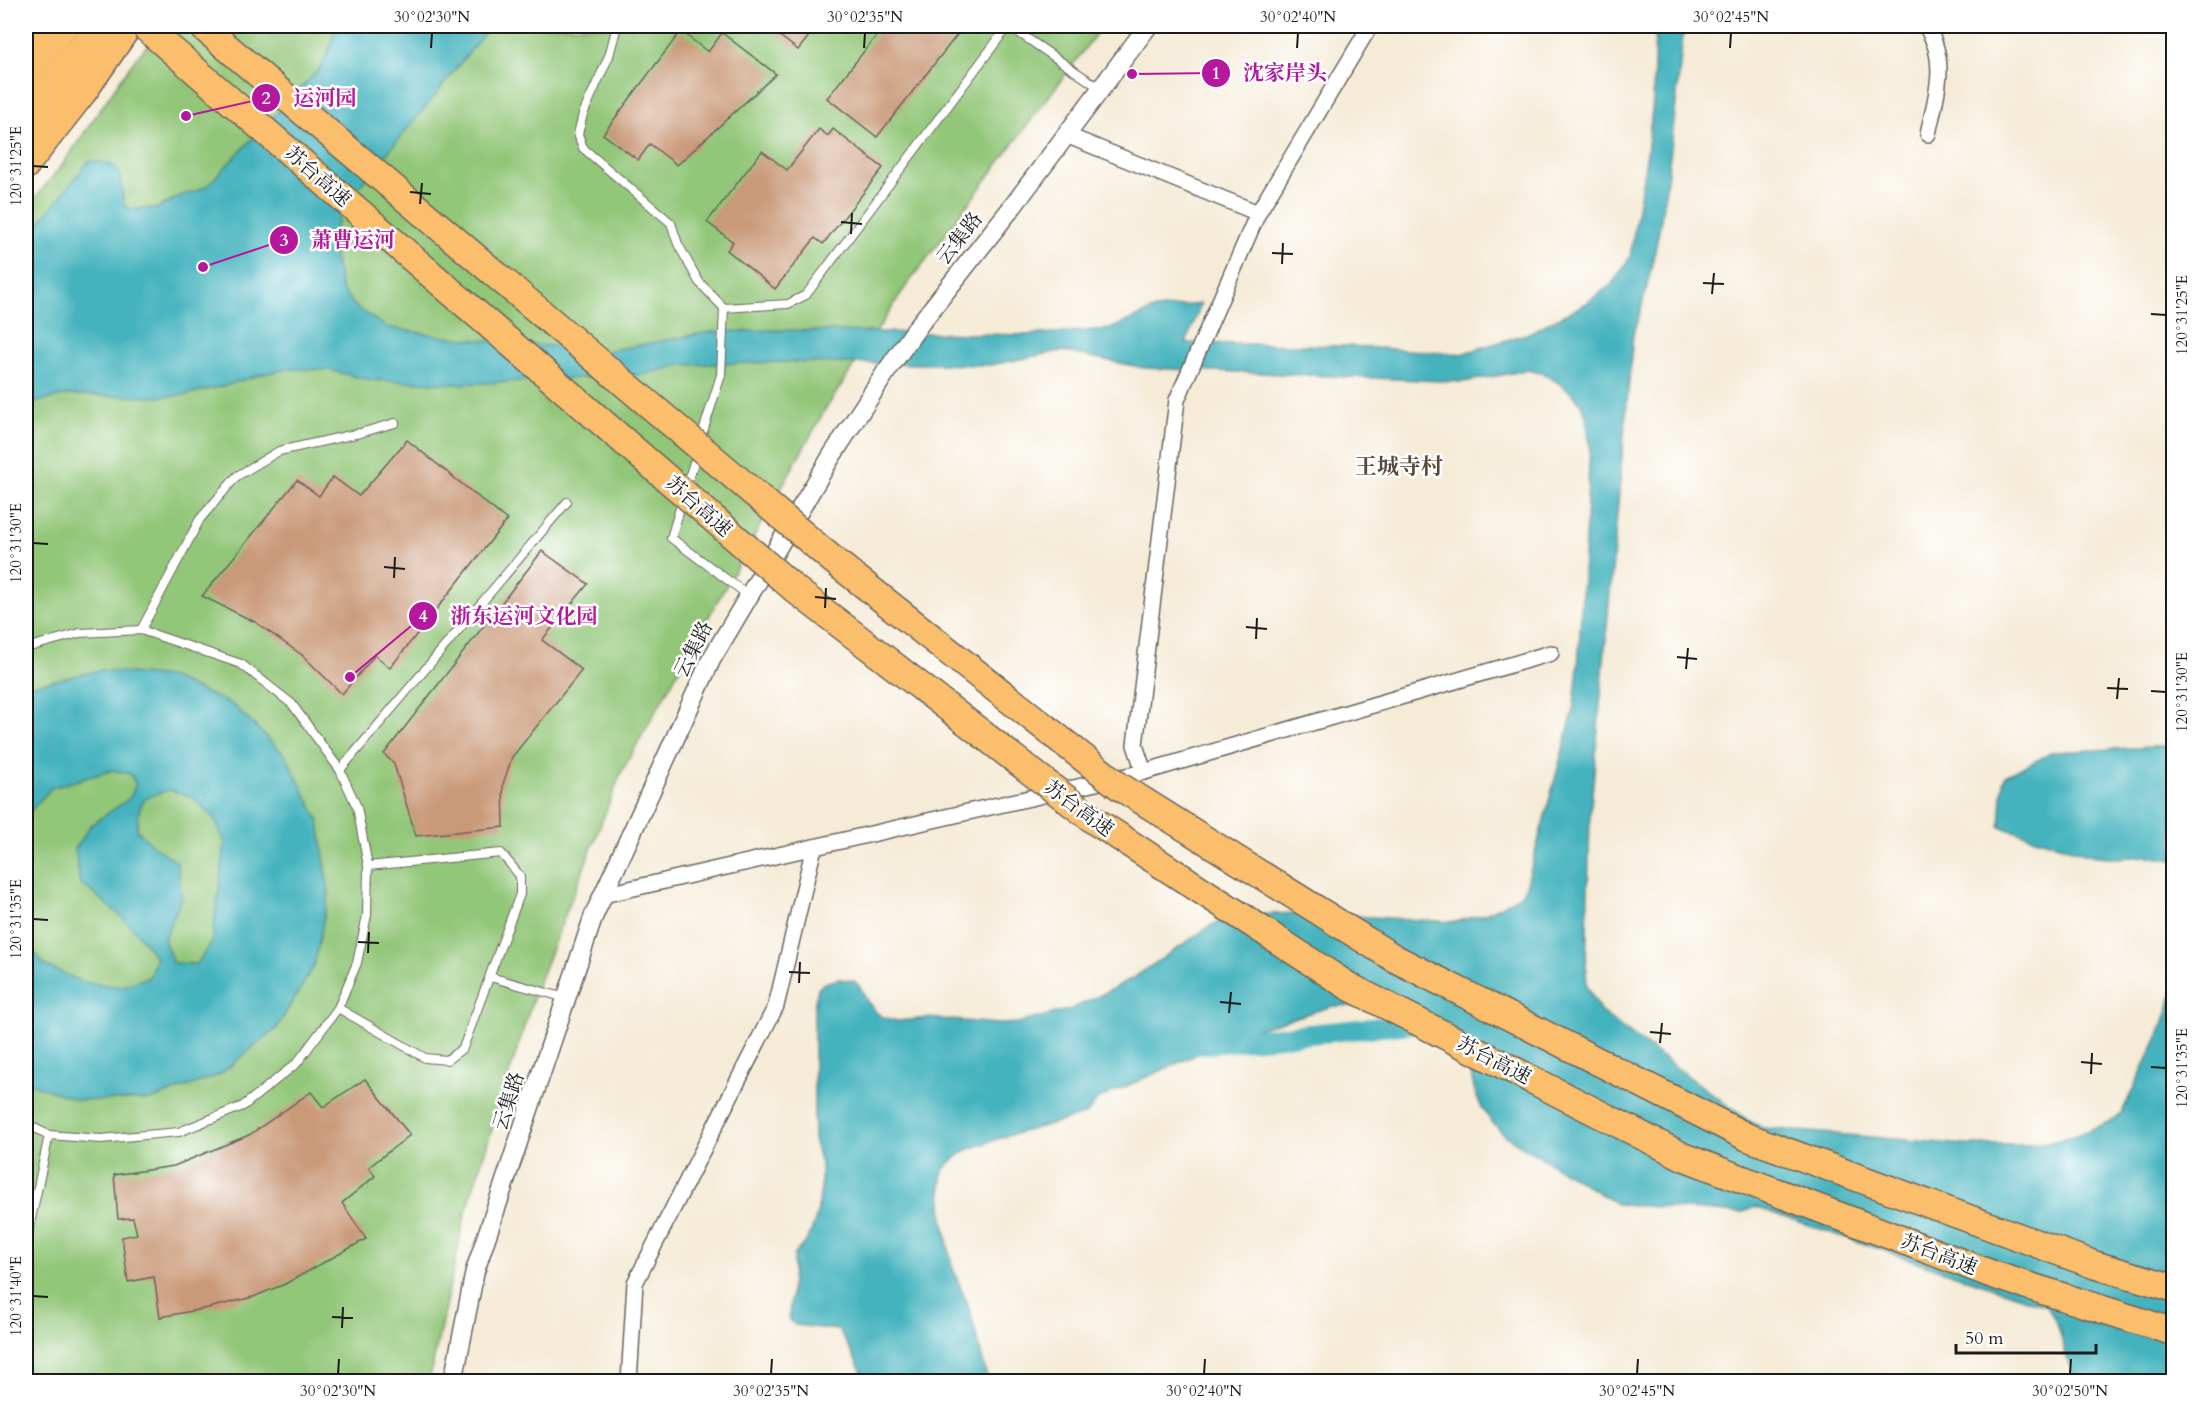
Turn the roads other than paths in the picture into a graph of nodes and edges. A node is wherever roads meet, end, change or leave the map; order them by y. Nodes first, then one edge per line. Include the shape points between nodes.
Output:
1 (38, 26) edge
2 (67, 26) edge
3 (99, 26) edge
4 (114, 26) edge
5 (130, 26) edge
6 (144, 26) edge
7 (202, 26) edge
8 (617, 26) edge
9 (1009, 26) edge
10 (1148, 26) edge
11 (1370, 26) edge
12 (1926, 26) edge
13 (26, 40) edge
14 (26, 73) edge
15 (1101, 89) junction
16 (26, 109) edge
17 (26, 131) edge
18 (1928, 134) dead end
19 (1066, 135) junction
20 (26, 167) edge
21 (1258, 213) junction
22 (724, 308) junction
23 (395, 423) dead end
24 (567, 502) dead end
25 (748, 595) junction
26 (141, 630) junction
27 (26, 648) edge
28 (1551, 653) dead end
29 (340, 770) junction
30 (1143, 772) junction
31 (814, 847) junction
32 (368, 866) junction
33 (603, 895) junction
34 (490, 977) junction
35 (566, 999) junction
36 (338, 1008) junction
37 (26, 1124) edge
38 (50, 1135) junction
39 (26, 1239) edge
40 (2174, 1288) edge
41 (2174, 1332) edge
42 (453, 1382) edge
43 (629, 1382) edge

1 - 13 main road
2 - 14 main road
3 - 16 main road
4 - 17 main road
5 - 20 main road
6 - 41 highway, 苏台高速, bridge via 797,591 1095,821 1348,986 1684,1157 1994,1275
7 - 40 highway, 苏台高速, bridge via 833,560 1119,786 1394,958 1747,1137 2095,1264
8 - 22 lane via 609,56 583,114 580,141 583,148 671,223 699,282
9 - 15 lane
9 - 22 lane via 806,295 788,304
10 - 15 street, 云集路
11 - 21 street
12 - 18 street via 1934,39 1940,69
15 - 19 street, 云集路
19 - 21 street
19 - 25 street, 云集路 via 886,372
21 - 30 street via 1177,400 1135,746
22 - 25 lane via 721,375 671,538
23 - 26 lane via 279,450 237,476 200,519
24 - 29 lane
25 - 33 street, 云集路 via 711,660
26 - 27 lane via 80,633
26 - 29 lane via 241,664 292,704
28 - 30 street
29 - 32 lane via 357,807
30 - 31 street
31 - 33 street
31 - 43 street via 776,1006 635,1283
32 - 34 lane via 501,854 519,876 520,894
32 - 36 lane via 367,915 357,963
33 - 35 street, 云集路
34 - 35 lane
34 - 36 lane via 463,1048 447,1060 425,1058
35 - 42 street, 云集路 via 475,1271
36 - 38 lane via 297,1064 243,1106 179,1132 101,1140
37 - 38 lane
38 - 39 lane

